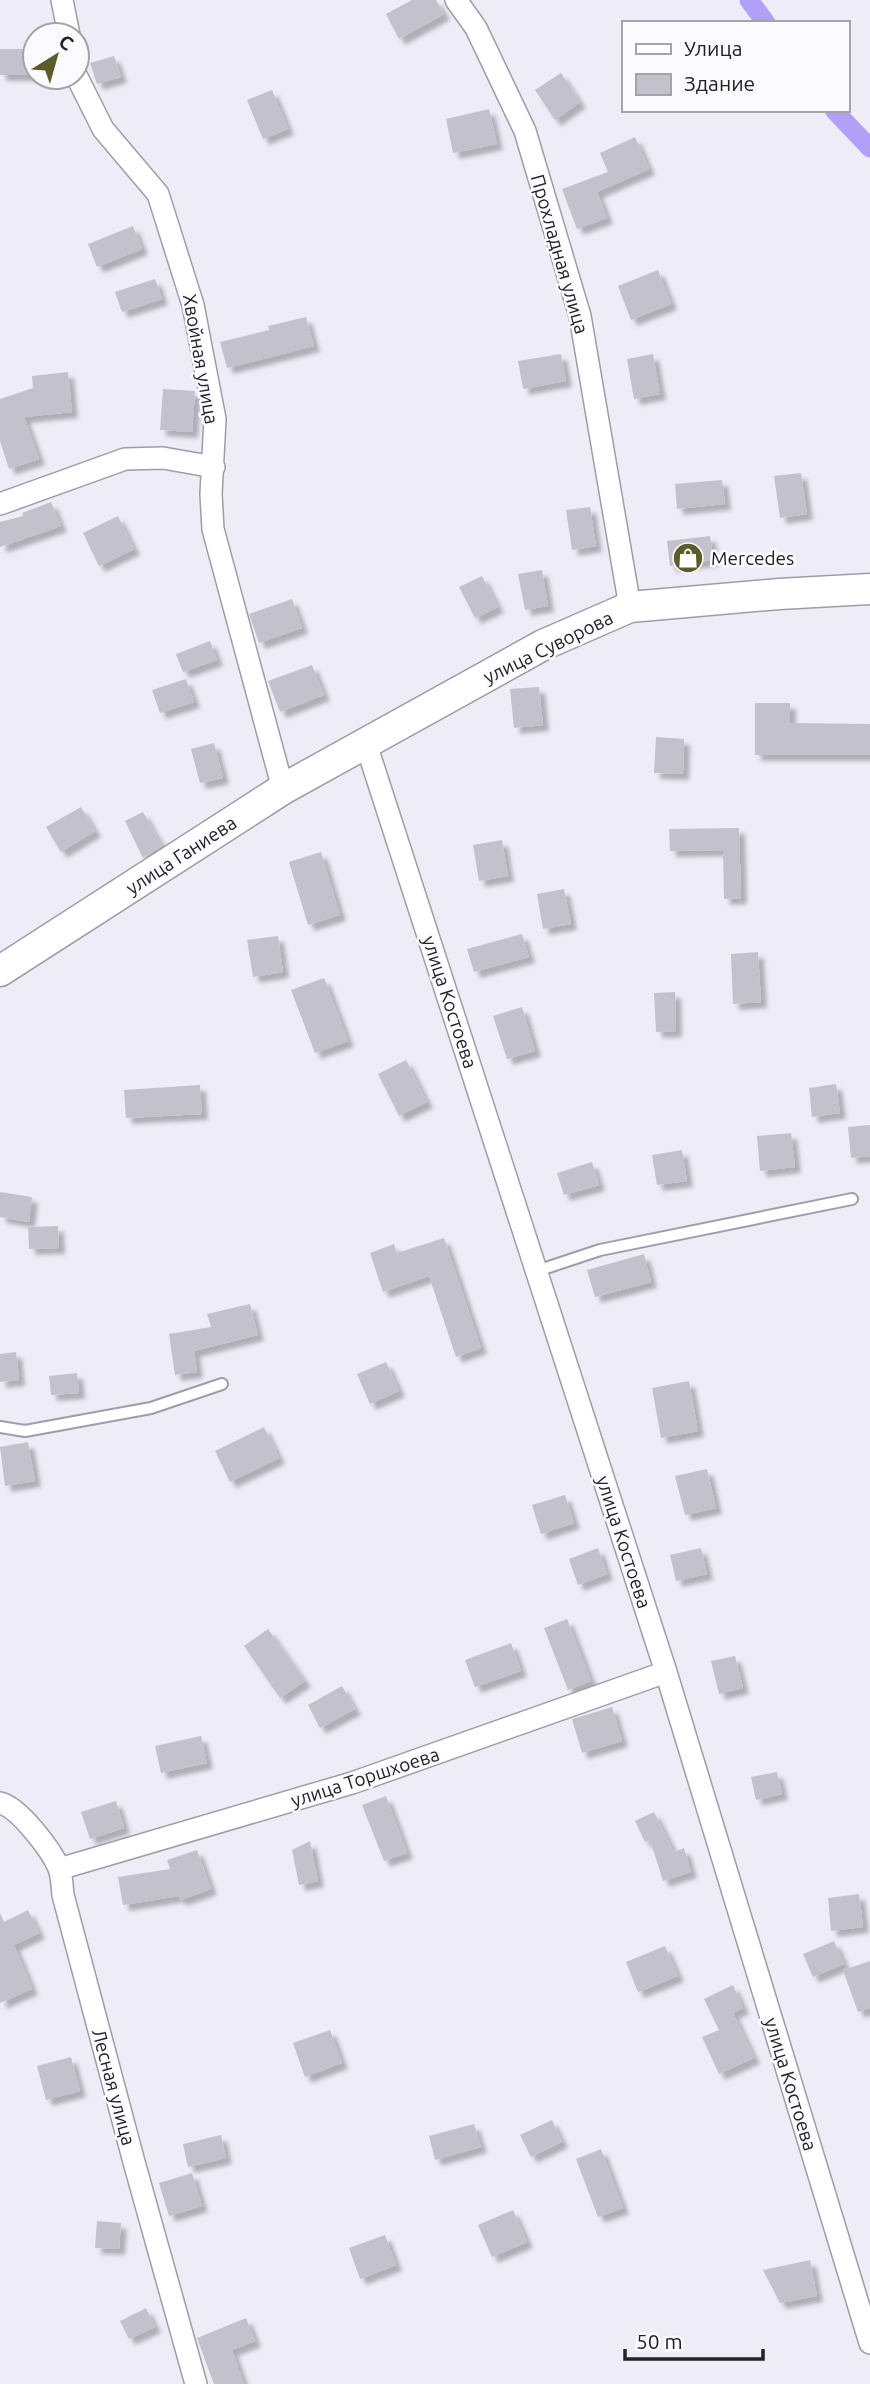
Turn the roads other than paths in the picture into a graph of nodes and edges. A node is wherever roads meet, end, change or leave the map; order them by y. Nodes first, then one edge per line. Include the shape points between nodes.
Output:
1 (62, 0) edge
2 (456, 0) edge
3 (66, 21) edge
4 (84, 91) edge
5 (214, 467) junction
6 (0, 504) edge
7 (870, 589) edge
8 (630, 607) junction
9 (366, 744) junction
10 (283, 789) junction
11 (0, 971) edge
12 (852, 1199) dead end
13 (537, 1271) junction
14 (222, 1384) dead end
15 (0, 1427) edge
16 (666, 1672) junction
17 (4, 1804) edge
18 (59, 1869) junction
19 (870, 2343) edge
20 (196, 2384) edge

1 - 3 street
2 - 8 street, Прохладная улица via 475,28 524,131 580,316
4 - 5 street, Хвойная улица via 103,129 158,194 193,305 215,419
5 - 6 street via 163,458 125,459
5 - 10 street, Хвойная улица via 213,528
7 - 8 main road, улица Суворова
8 - 9 main road, улица Суворова via 543,645
9 - 10 main road, улица Ганиева
9 - 13 street, улица Костоева
10 - 11 main road, улица Ганиева
12 - 13 lane via 600,1250
13 - 16 street, улица Костоева
14 - 15 lane via 150,1408 25,1431
16 - 18 street, улица Торшхоева via 352,1783
16 - 19 street, улица Костоева
17 - 18 street, Лесная улица via 32,1829
18 - 20 street, Лесная улица

